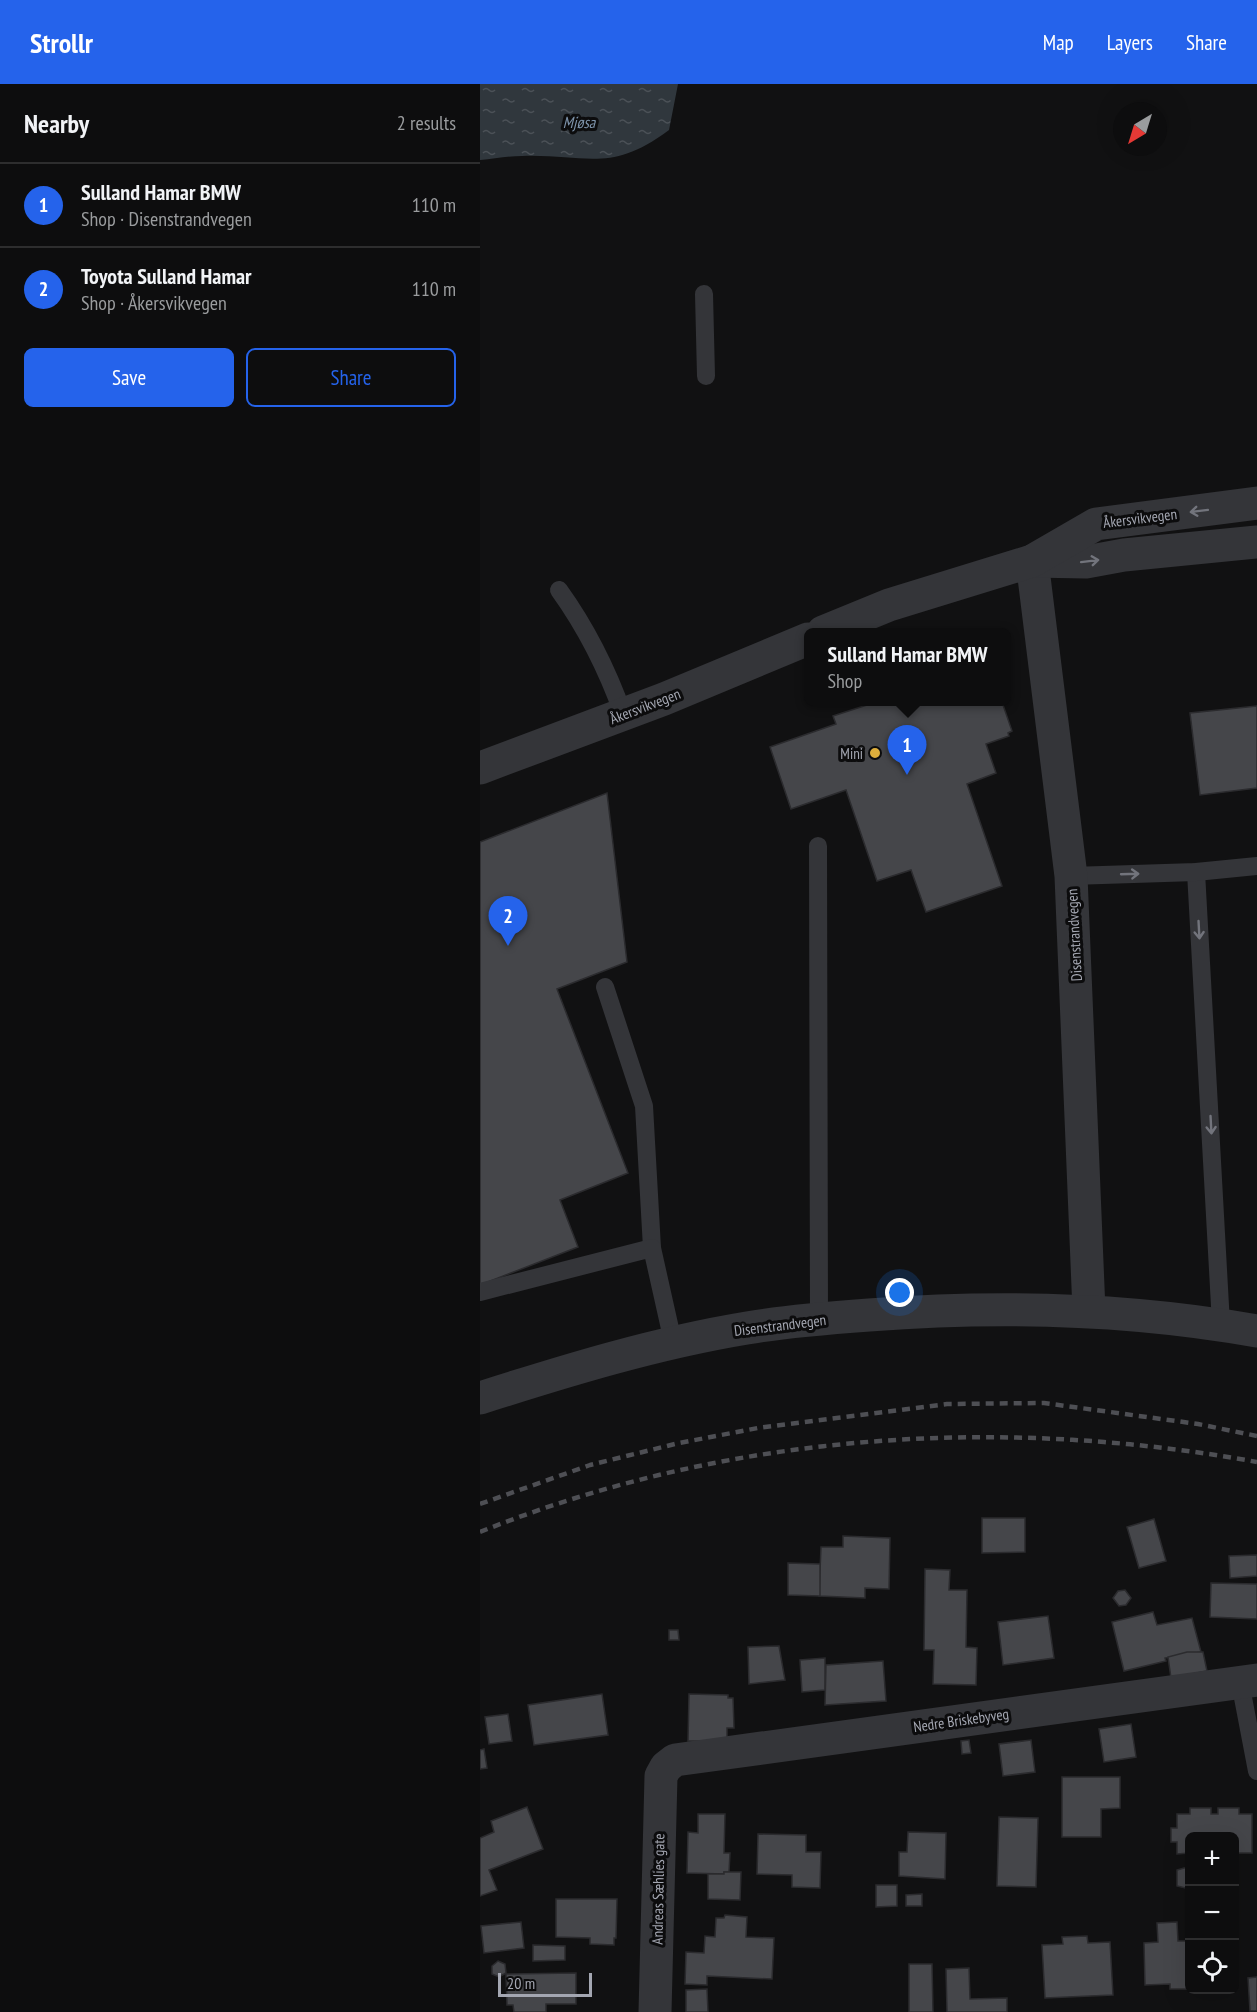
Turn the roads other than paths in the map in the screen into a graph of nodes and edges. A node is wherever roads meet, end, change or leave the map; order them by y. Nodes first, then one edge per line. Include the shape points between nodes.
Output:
1 (704, 294) dead end
2 (706, 376) dead end
3 (1257, 503) edge
4 (1257, 542) edge
5 (1032, 561) junction
6 (559, 590) dead end
7 (835, 628) edge
8 (804, 641) edge
9 (623, 714) junction
10 (480, 768) edge
11 (818, 846) dead end
12 (1257, 866) edge
13 (1196, 872) junction
14 (1071, 876) junction
15 (606, 987) dead end
16 (652, 1248) junction
17 (480, 1292) edge
18 (1089, 1311) junction
19 (819, 1319) junction
20 (1221, 1324) junction
21 (1257, 1331) edge
22 (673, 1342) junction
23 (480, 1398) edge
24 (1249, 1681) edge
25 (666, 1767) joint
26 (1257, 1771) edge
27 (655, 2012) edge

1 - 2 lane
3 -> 5 street, Åkersvikvegen via 1096,524
5 -> 4 street, Åkersvikvegen via 1086,562
5 - 7 street, Åkersvikvegen via 890,605
5 - 14 street, Disenstrandvegen
6 - 9 lane via 589,634
8 - 9 street, Åkersvikvegen
9 - 10 street, Åkersvikvegen
11 - 19 lane
12 - 13 lane
14 -> 13 lane
13 -> 20 lane
14 - 18 street, Disenstrandvegen
15 - 16 lane via 644,1106
16 - 17 lane
16 - 22 lane
18 - 19 street, Disenstrandvegen via 995,1309
18 - 20 street, Disenstrandvegen
19 - 22 street, Disenstrandvegen via 748,1327
20 - 21 street, Disenstrandvegen
22 - 23 street, Disenstrandvegen via 572,1368
24 - 25 street, Nedre Briskebyveg via 688,1758 675,1760
24 - 26 lane
25 - 27 street, Andreas Sæhlies gate via 661,1776

